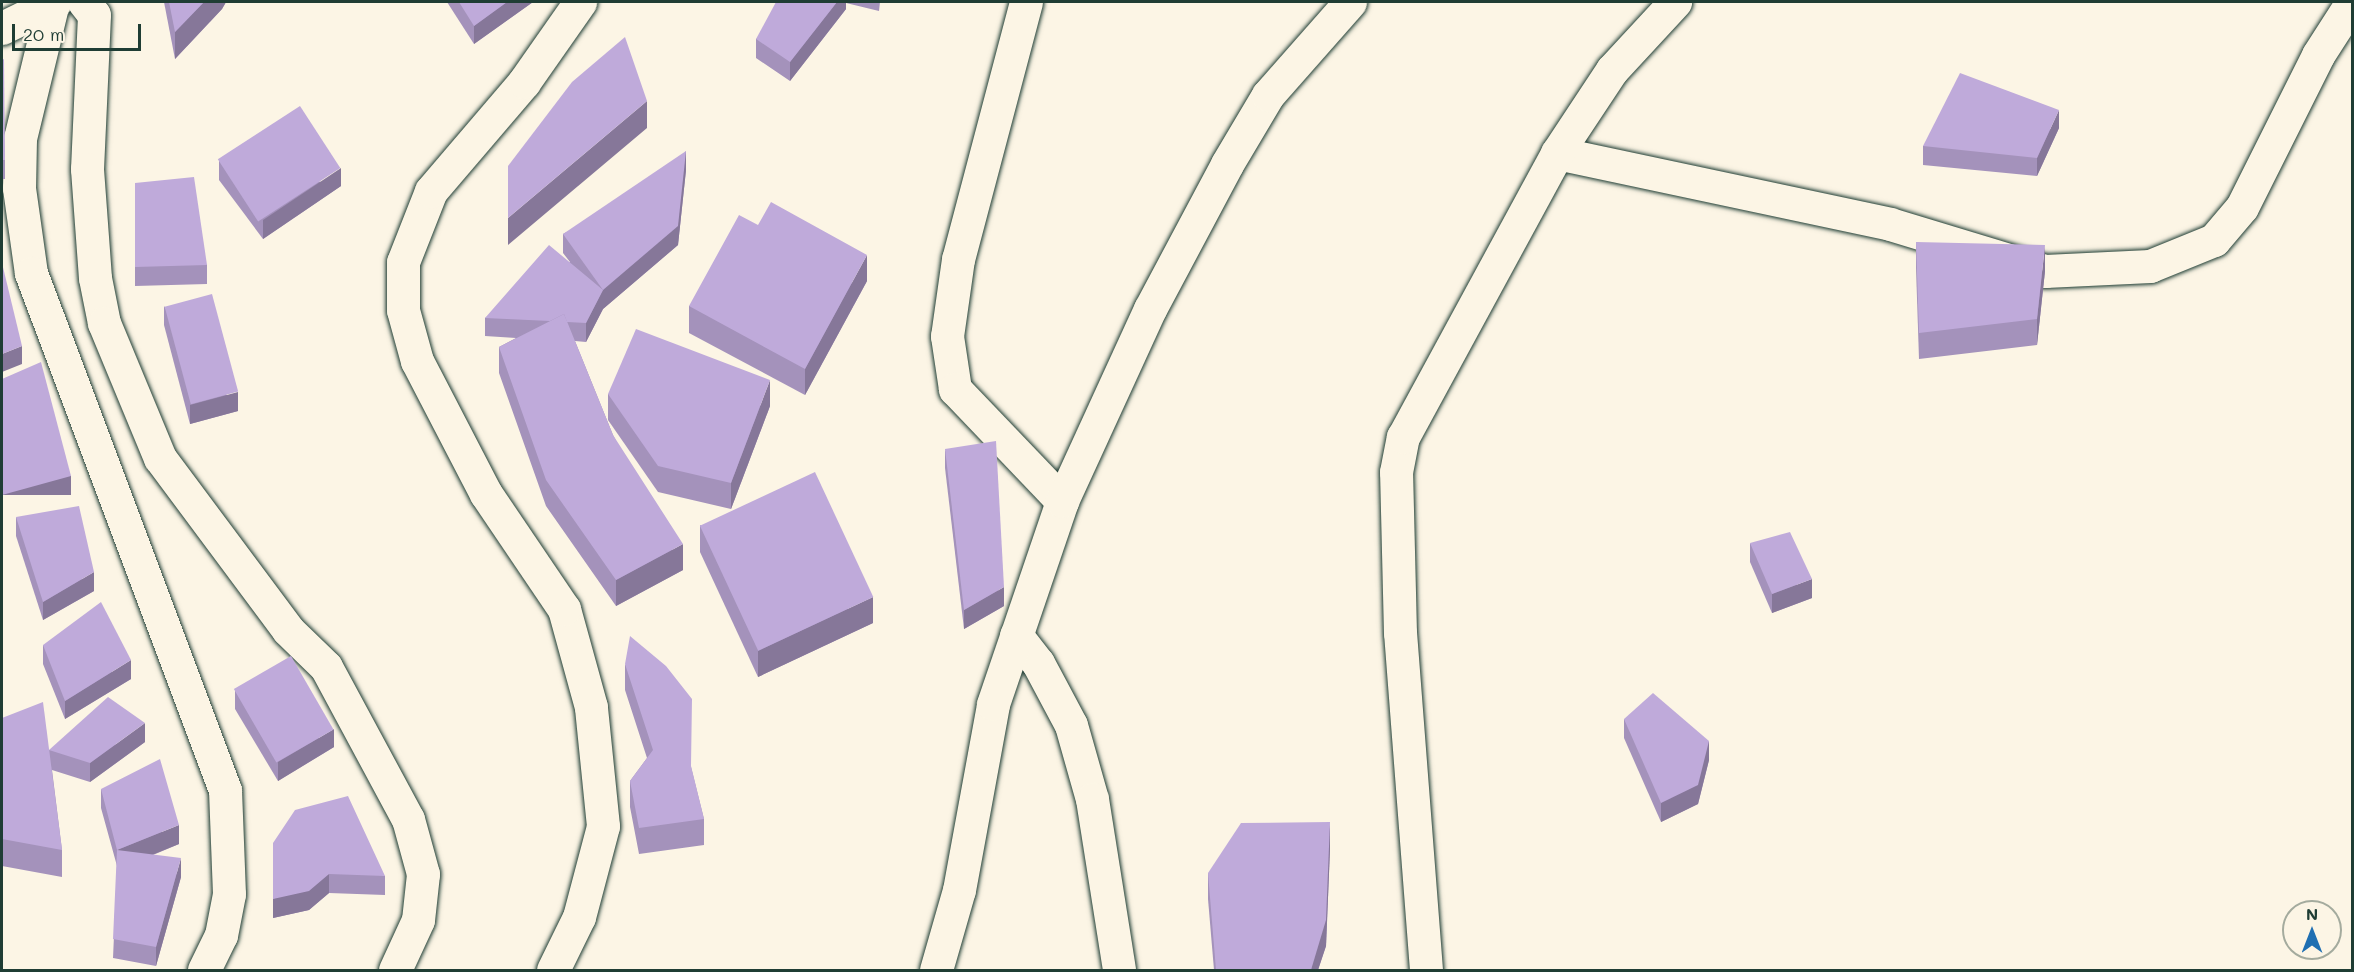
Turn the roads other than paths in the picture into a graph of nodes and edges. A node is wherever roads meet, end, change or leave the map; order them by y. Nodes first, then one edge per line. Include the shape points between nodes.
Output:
1 (54, 2) edge
2 (84, 2) edge
3 (580, 2) edge
4 (1026, 2) edge
5 (1350, 2) edge
6 (1675, 2) edge
7 (2352, 2) edge
8 (2, 28) edge
9 (1557, 153) junction
10 (1062, 501) junction
11 (1016, 636) junction
12 (204, 970) edge
13 (395, 970) edge
14 (553, 970) edge
15 (936, 970) edge
16 (1119, 970) edge
17 (1426, 970) edge

1 - 8 street
1 - 12 street via 20,138 19,188 31,273 225,790 229,894 221,935
2 - 13 street via 94,15 87,168 95,278 104,323 160,458 288,630 326,667 408,819 423,874 418,920
3 - 14 street via 524,82 431,191 403,262 403,310 417,362 486,494 564,609 591,706 603,826 579,917
4 - 10 street via 958,259 947,336 959,396
5 - 10 street via 1268,95 1250,124 1150,309
6 - 9 street via 1612,70
7 - 9 street via 2318,55 2242,207 2214,240 2150,266 2045,271 1890,224
9 - 17 street via 1418,402 1396,472 1400,633
10 - 11 street
11 - 15 street via 993,704 959,890
11 - 16 street via 1038,663 1071,725 1092,799

